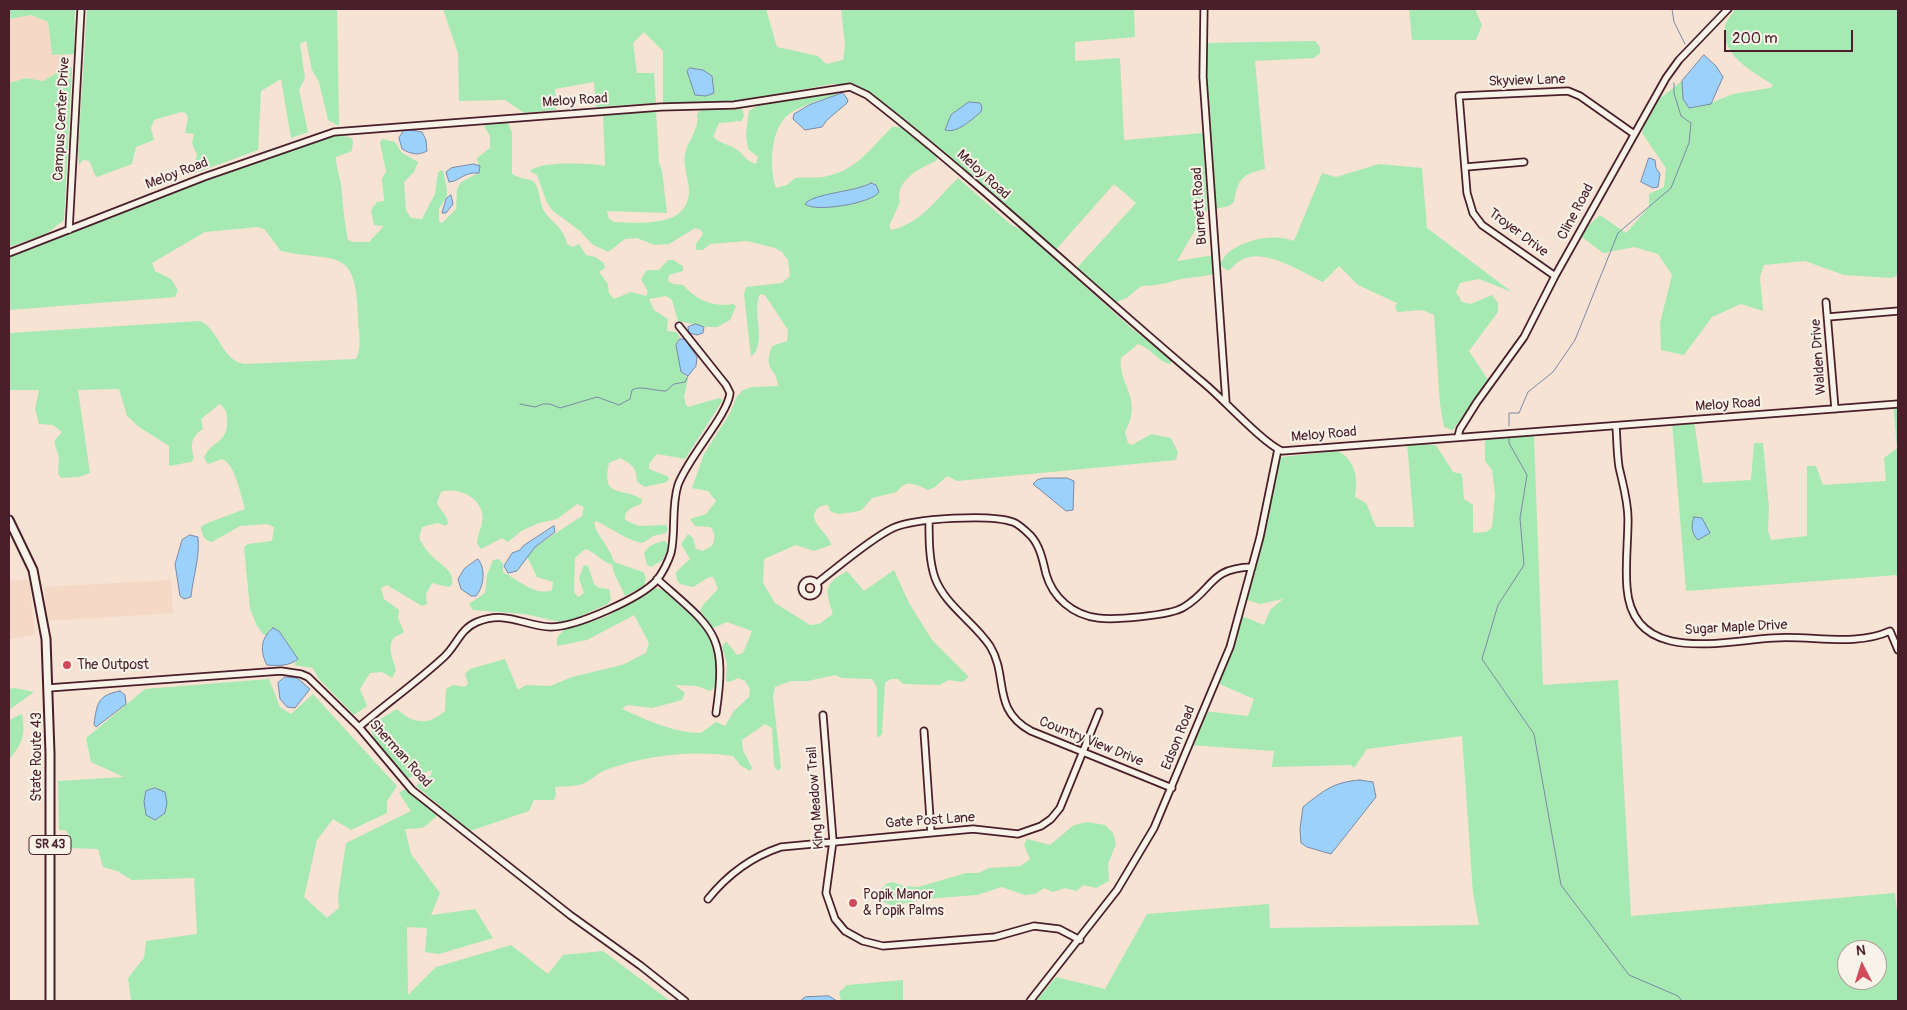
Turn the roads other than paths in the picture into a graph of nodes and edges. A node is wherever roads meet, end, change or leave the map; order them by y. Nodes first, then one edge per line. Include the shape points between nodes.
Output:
1 (81, 9) edge
2 (1204, 9) edge
3 (1728, 9) edge
4 (1462, 117) joint
5 (1634, 134) junction
6 (1524, 162) dead end
7 (1466, 167) junction
8 (69, 230) junction
9 (9, 253) edge
10 (1555, 276) junction
11 (1826, 302) dead end
12 (1898, 311) edge
13 (1828, 317) junction
14 (678, 326) dead end
15 (1226, 402) junction
16 (1898, 404) edge
17 (1835, 409) junction
18 (1616, 426) junction
19 (1458, 436) junction
20 (1278, 449) junction
21 (9, 520) edge
22 (929, 521) junction
23 (1252, 567) junction
24 (657, 579) junction
25 (816, 583) dead end
26 (1898, 650) edge
27 (48, 688) junction
28 (1098, 712) dead end
29 (716, 713) dead end
30 (823, 715) dead end
31 (359, 727) junction
32 (924, 730) dead end
33 (1082, 752) junction
34 (1172, 788) junction
35 (931, 833) junction
36 (833, 841) junction
37 (708, 899) dead end
38 (1080, 940) junction
39 (50, 1001) edge
40 (685, 1001) edge
41 (1030, 1001) edge

1 - 8 street, Campus Center Drive
2 - 15 street, Burnett Road via 1202,67
3 - 5 street, Cline Road via 1668,74
4 - 5 street, Skyview Lane via 1459,99 1462,95 1564,90 1580,96
4 - 7 street, Troyer Drive
5 - 10 street, Cline Road
6 - 7 street
7 - 10 street, Troyer Drive via 1469,202 1479,222
8 - 9 street, Meloy Road
8 - 15 street, Meloy Road via 204,177 334,132 734,105 850,87 867,95 959,169
10 - 19 street, Cline Road via 1524,337 1477,402
11 - 13 street, Walden Drive
12 - 13 street
13 - 17 street, Walden Drive
14 - 24 street via 730,393 678,484 670,553
15 - 20 street, Meloy Road
16 - 17 street, Meloy Road
17 - 18 street, Meloy Road
18 - 19 street, Meloy Road
18 - 26 street, Sugar Maple Drive via 1618,460 1628,511 1628,598 1640,622 1651,633 1672,643 1690,644 1784,637 1842,639 1890,631
19 - 20 street, Meloy Road via 1309,450
20 - 23 street, Edson Road
21 - 27 main road, State Route 43 / SR 43 via 29,559 37,584 45,634
22 - 23 street via 984,517 1014,522 1037,545 1049,582 1059,599 1076,612 1096,618 1174,612 1190,602 1221,573
22 - 25 street via 890,529
22 - 33 street, Country View Drive via 931,561 936,580 989,646 1007,710 1024,728
23 - 34 street, Edson Road via 1230,647
24 - 29 street via 703,620 714,638 721,669
24 - 31 street via 628,599 569,625 544,626 510,617 476,622 462,631 444,658
27 - 31 street, Sherman Road via 290,672 308,677
27 - 39 main road, State Route 43 / SR 43
28 - 33 street, Gate Post Lane
30 - 36 street, King Meadow Trail
31 - 40 street, Sherman Road via 412,790
32 - 35 street
33 - 34 street, Country View Drive
33 - 35 street, Gate Post Lane via 1060,808 1041,826 1018,834 981,829
34 - 38 street, Edson Road via 1133,866
35 - 36 street, Gate Post Lane
36 - 37 street, Gate Post Lane via 796,844 769,851 736,870
36 - 38 street, King Meadow Trail via 826,886 828,902 840,926 863,941 883,946 995,938 1025,927 1041,926 1059,929
38 - 41 street, Edson Road

